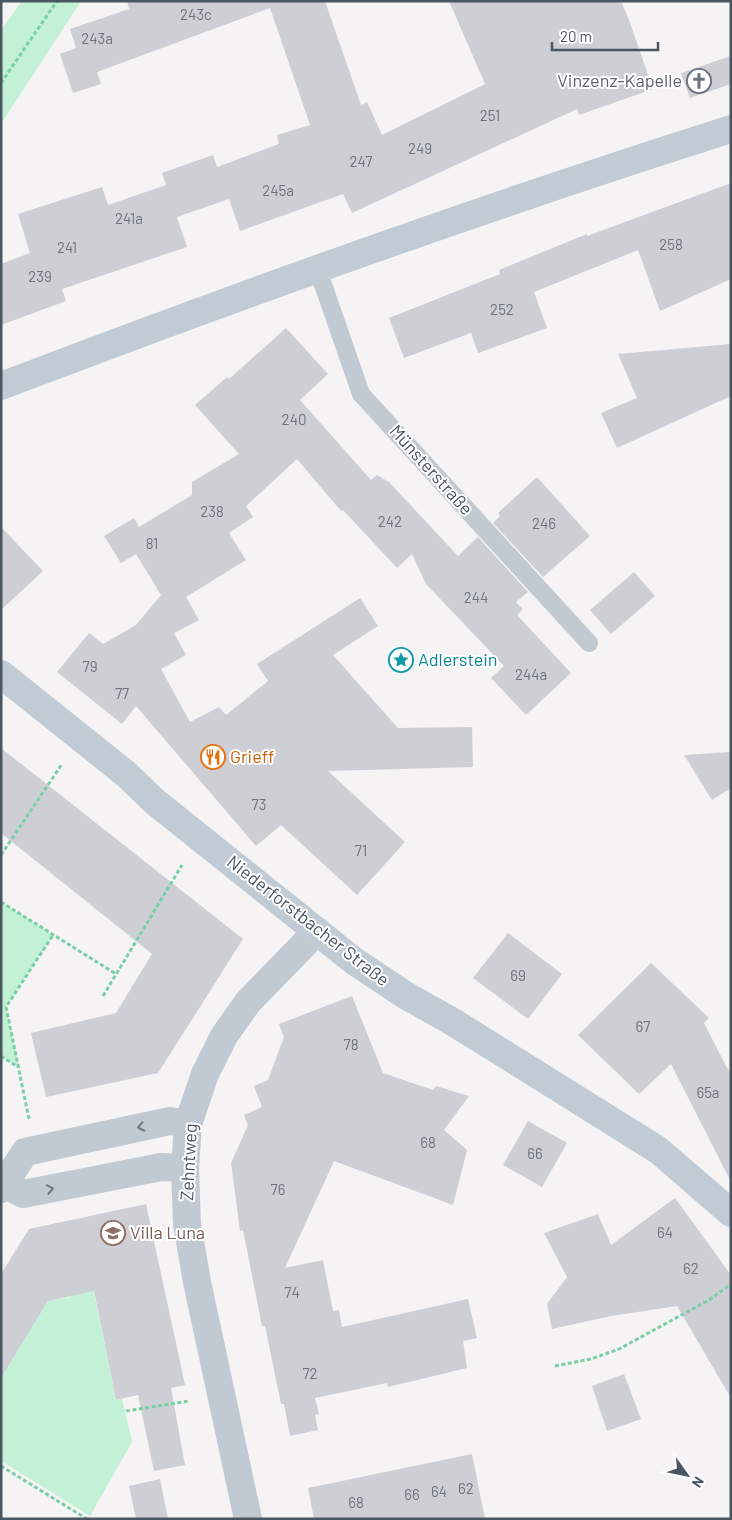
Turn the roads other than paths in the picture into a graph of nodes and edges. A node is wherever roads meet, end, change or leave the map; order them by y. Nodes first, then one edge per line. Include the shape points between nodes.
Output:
1 (731, 129) edge
2 (318, 270) junction
3 (1, 386) edge
4 (589, 643) dead end
5 (1, 674) edge
6 (317, 931) junction
7 (188, 1124) junction
8 (185, 1168) junction
9 (3, 1186) edge
10 (731, 1213) edge
11 (248, 1519) edge

1 - 2 street via 591,174
2 - 3 street
2 - 4 lane, Münsterstraße via 361,394
5 - 6 street, Niederforstbacher Straße
6 - 7 street, Zehntweg via 248,1002 224,1036 205,1074
6 - 10 street, Niederforstbacher Straße via 405,995 658,1150
7 - 8 street, Zehntweg
7 -> 9 street via 170,1121 25,1152
9 -> 8 street via 23,1194 161,1167
8 - 11 street, Zehntweg via 187,1224 197,1282

